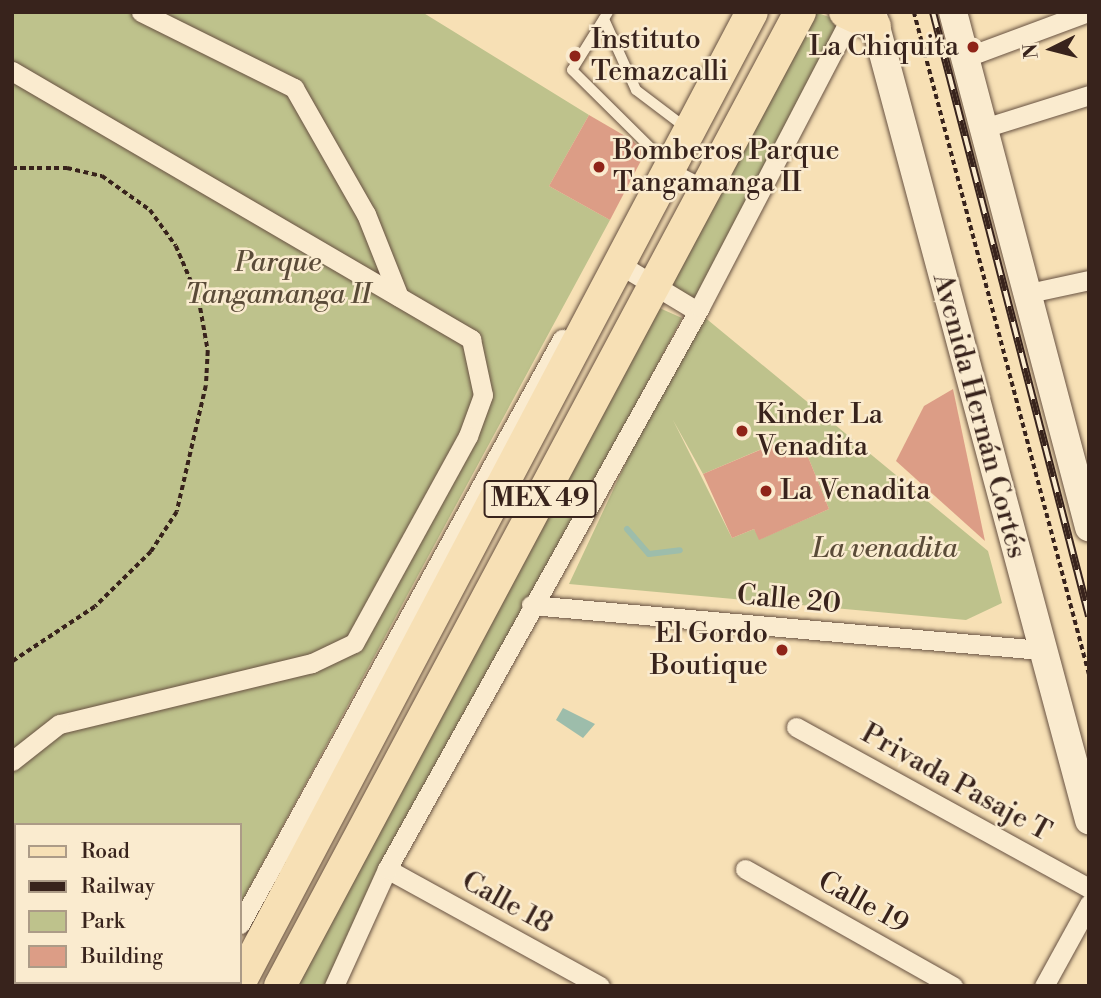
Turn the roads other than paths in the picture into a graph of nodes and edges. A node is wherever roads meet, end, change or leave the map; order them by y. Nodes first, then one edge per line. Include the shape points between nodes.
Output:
1 (141, 12) edge
2 (752, 12) edge
3 (800, 12) edge
4 (953, 12) edge
5 (1088, 12) edge
6 (606, 16) edge
7 (861, 16) edge
8 (964, 58) junction
9 (12, 71) edge
10 (1089, 95) edge
11 (984, 128) junction
12 (690, 130) junction
13 (671, 168) junction
14 (707, 187) junction
15 (618, 264) junction
16 (1089, 280) edge
17 (654, 288) junction
18 (1029, 293) junction
19 (399, 297) junction
20 (697, 311) junction
21 (1084, 497) edge
22 (1089, 527) edge
23 (531, 605) junction
24 (1041, 650) junction
25 (796, 727) dead end
26 (12, 761) edge
27 (1085, 786) edge
28 (1089, 820) edge
29 (387, 869) junction
30 (746, 869) dead end
31 (280, 878) junction
32 (1089, 888) edge
33 (1089, 904) edge
34 (242, 922) edge
35 (242, 976) edge
36 (280, 986) edge
37 (334, 986) edge
38 (600, 986) edge
39 (953, 986) edge
40 (1044, 986) edge

1 - 19 street via 294,88 366,214
2 - 12 main road, MEX 49
3 - 14 main road, MEX 49
4 - 8 main road
5 - 8 street
6 - 12 lane via 636,90
6 - 13 lane via 572,69
7 - 20 street
7 - 24 main road, Avenida Hernán Cortés
8 - 11 main road
9 - 19 street
10 - 11 street
11 - 18 main road
12 - 13 main road, MEX 49
13 - 14 lane
13 - 15 main road, MEX 49
14 - 17 main road, MEX 49
15 - 17 street
15 - 31 main road, MEX 49 via 447,566
16 - 18 street
17 - 20 street
17 - 36 main road, MEX 49
18 - 21 main road
19 - 26 street via 471,339 483,395 468,436 354,643 312,663 59,724
20 - 23 street
21 - 22 main road
23 - 24 street, Calle 20
23 - 29 street
24 - 27 main road, Avenida Hernán Cortés
25 - 32 street, Privada Pasaje T
27 - 28 main road, Avenida Hernán Cortés
29 - 37 street
29 - 38 street, Calle 18
30 - 39 street, Calle 19
31 - 34 street
31 - 35 main road, MEX 49
33 - 40 street

